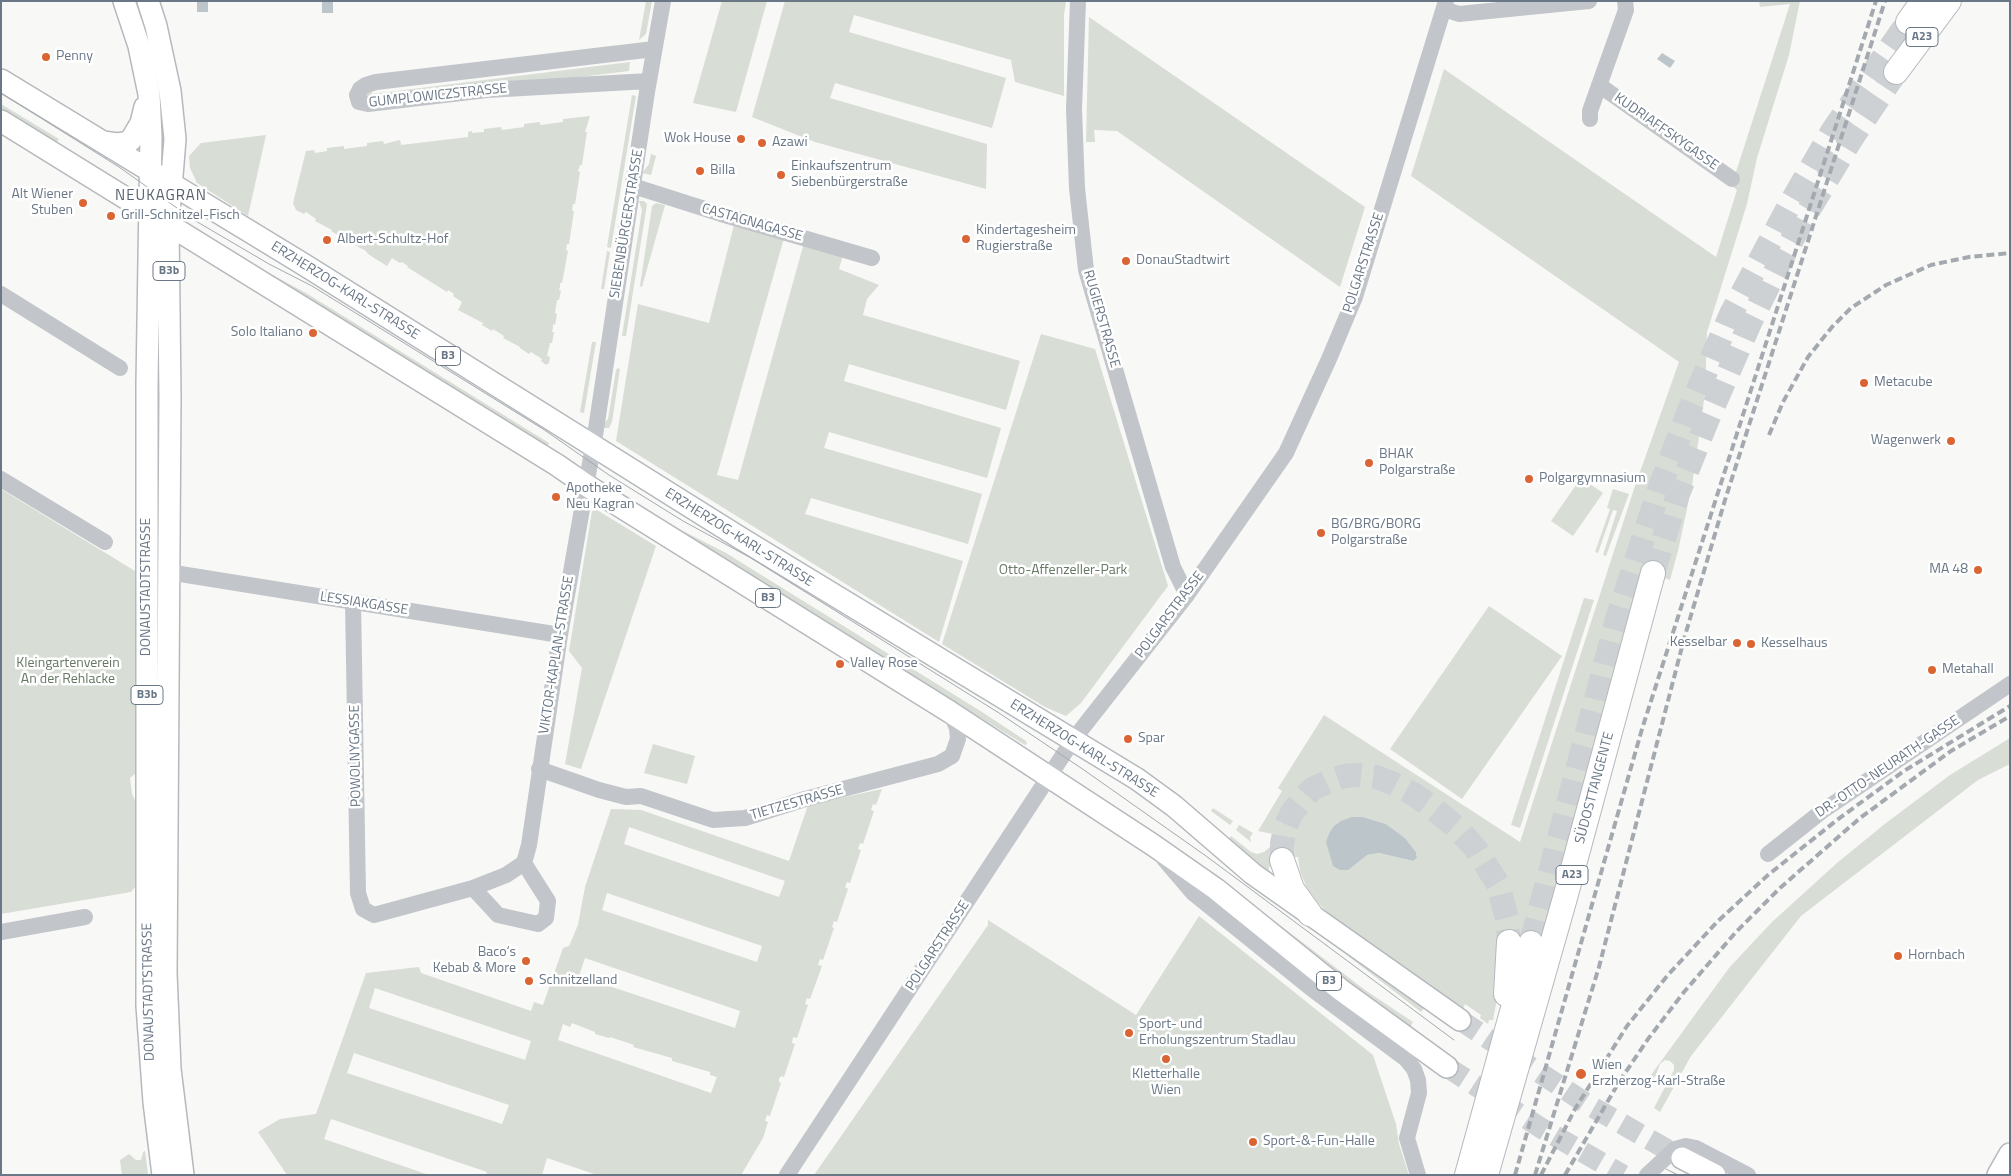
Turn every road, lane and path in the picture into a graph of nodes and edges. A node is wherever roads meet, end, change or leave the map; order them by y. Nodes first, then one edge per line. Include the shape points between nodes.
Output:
1 (124, 1) edge
2 (148, 1) edge
3 (663, 1) edge
4 (1078, 1) edge
5 (1589, 1) edge
6 (1625, 1) edge
7 (1923, 1) edge
8 (1949, 1) edge
9 (1445, 5) edge
10 (1908, 22) tunnel mouth
11 (654, 49) junction
12 (1896, 72) tunnel mouth
13 (1, 80) edge
14 (649, 81) junction
15 (1599, 85) junction
16 (149, 94) junction
17 (1590, 119) dead end
18 (1, 121) edge
19 (103, 142) junction
20 (151, 170) junction
21 (1732, 179) dead end
22 (172, 184) junction
23 (633, 186) junction
24 (150, 214) junction
25 (168, 225) junction
26 (872, 258) dead end
27 (1, 294) edge
28 (120, 368) dead end
29 (593, 448) junction
30 (1, 478) edge
31 (586, 485) junction
32 (105, 542) dead end
33 (168, 572) junction
34 (1653, 573) tunnel mouth
35 (1187, 595) junction
36 (353, 602) junction
37 (560, 635) junction
38 (2010, 684) edge
39 (950, 712) junction
40 (1073, 740) junction
41 (539, 769) junction
42 (1050, 777) junction
43 (1153, 845) junction
44 (1768, 854) dead end
45 (1282, 860) tunnel mouth
46 (524, 863) junction
47 (473, 888) junction
48 (1310, 914) junction
49 (86, 917) dead end
50 (1, 932) edge
51 (1520, 942) tunnel mouth
52 (1460, 1020) tunnel mouth
53 (1447, 1067) tunnel mouth
54 (1689, 1153) junction
55 (2010, 1154) edge
56 (163, 1175) edge
57 (183, 1175) edge
58 (787, 1175) edge
59 (1418, 1175) edge
60 (1467, 1175) edge
61 (1486, 1175) edge
62 (1647, 1175) edge
63 (1715, 1175) edge
64 (1748, 1175) edge
65 (1998, 1175) edge

1 - 16 main road, DONAUSTADTSTRASSE via 139,46
2 - 22 main road, DONAUSTADTSTRASSE via 170,92 175,139
3 - 11 street, SIEBENBÜRGERSTRASSE
4 - 35 street, RUGIERSTRASSE via 1074,109 1077,188 1086,270 1173,567
5 - 9 street via 1459,14
6 - 15 street via 1626,10
7 - 10 highway, A23
8 - 12 highway, A23
9 - 35 street, POLGARSTRASSE via 1355,297 1330,359 1286,454
11 - 14 street, SIEBENBÜRGERSTRASSE
11 - 14 street, GUMPLOWICZSTRASSE via 376,82 360,89 357,96 359,102 368,104 487,90
13 - 19 main road, ERZHERZOG-KARL-STRASSE
14 - 23 street, SIEBENBÜRGERSTRASSE
15 - 17 street
15 - 21 street, KUDRIAFFSKYGASSE
16 - 19 main road via 134,136 125,143
16 - 20 main road, DONAUSTADTSTRASSE
18 - 24 main road
19 - 20 main road, ERZHERZOG-KARL-STRASSE
20 - 22 main road, ERZHERZOG-KARL-STRASSE / B3
20 - 24 main road, DONAUSTADTSTRASSE
22 - 25 main road, DONAUSTADTSTRASSE / B3b
22 - 29 main road, ERZHERZOG-KARL-STRASSE / B3
23 - 26 street, CASTAGNAGASSE
23 - 29 street, SIEBENBÜRGERSTRASSE
24 - 25 main road, B3
24 - 56 main road, DONAUSTADTSTRASSE / B3b via 147,1006
25 - 31 main road, B3
25 - 33 main road, DONAUSTADTSTRASSE / B3b
27 - 28 street
29 - 31 street, VIKTOR-KAPLAN-STRASSE
29 - 40 main road, ERZHERZOG-KARL-STRASSE / B3
30 - 32 street
31 - 37 street, VIKTOR-KAPLAN-STRASSE
31 - 39 main road, B3
33 - 36 street, LESSIAKGASSE
33 - 57 main road, DONAUSTADTSTRASSE / B3b via 166,973 170,1069
34 - 61 highway, SÜDOSTTANGENTE / A23
35 - 40 street, POLGARSTRASSE
36 - 37 street, LESSIAKGASSE
36 - 47 street, POWOLNYGASSE via 358,894 363,908 374,915
37 - 41 street, VIKTOR-KAPLAN-STRASSE
38 - 44 street, DR.-OTTO-NEURATH-GASSE via 1821,812
39 - 41 street, TIETZESTRASSE via 958,739 952,756 938,764 745,818 713,820 640,796 626,798
39 - 42 main road, B3
40 - 42 street, POLGARSTRASSE
40 - 48 main road, ERZHERZOG-KARL-STRASSE / B3 via 1167,801 1253,874
41 - 46 street, VIKTOR-KAPLAN-STRASSE
42 - 43 main road, B3
42 - 58 street, POLGARSTRASSE
43 - 53 main road, B3 via 1216,889 1341,990
43 - 59 street via 1193,892 1307,985 1406,1059 1418,1080 1419,1093 1407,1138
45 - 48 highway via 1292,889
46 - 47 street via 506,875
46 - 47 street via 548,901 546,918 538,924 498,915
48 - 52 main road, ERZHERZOG-KARL-STRASSE / B3
49 - 50 street
51 - 60 highway via 1511,1018
54 - 62 street via 1686,1146 1675,1150
54 - 63 main road
54 - 64 street
55 - 65 main road

